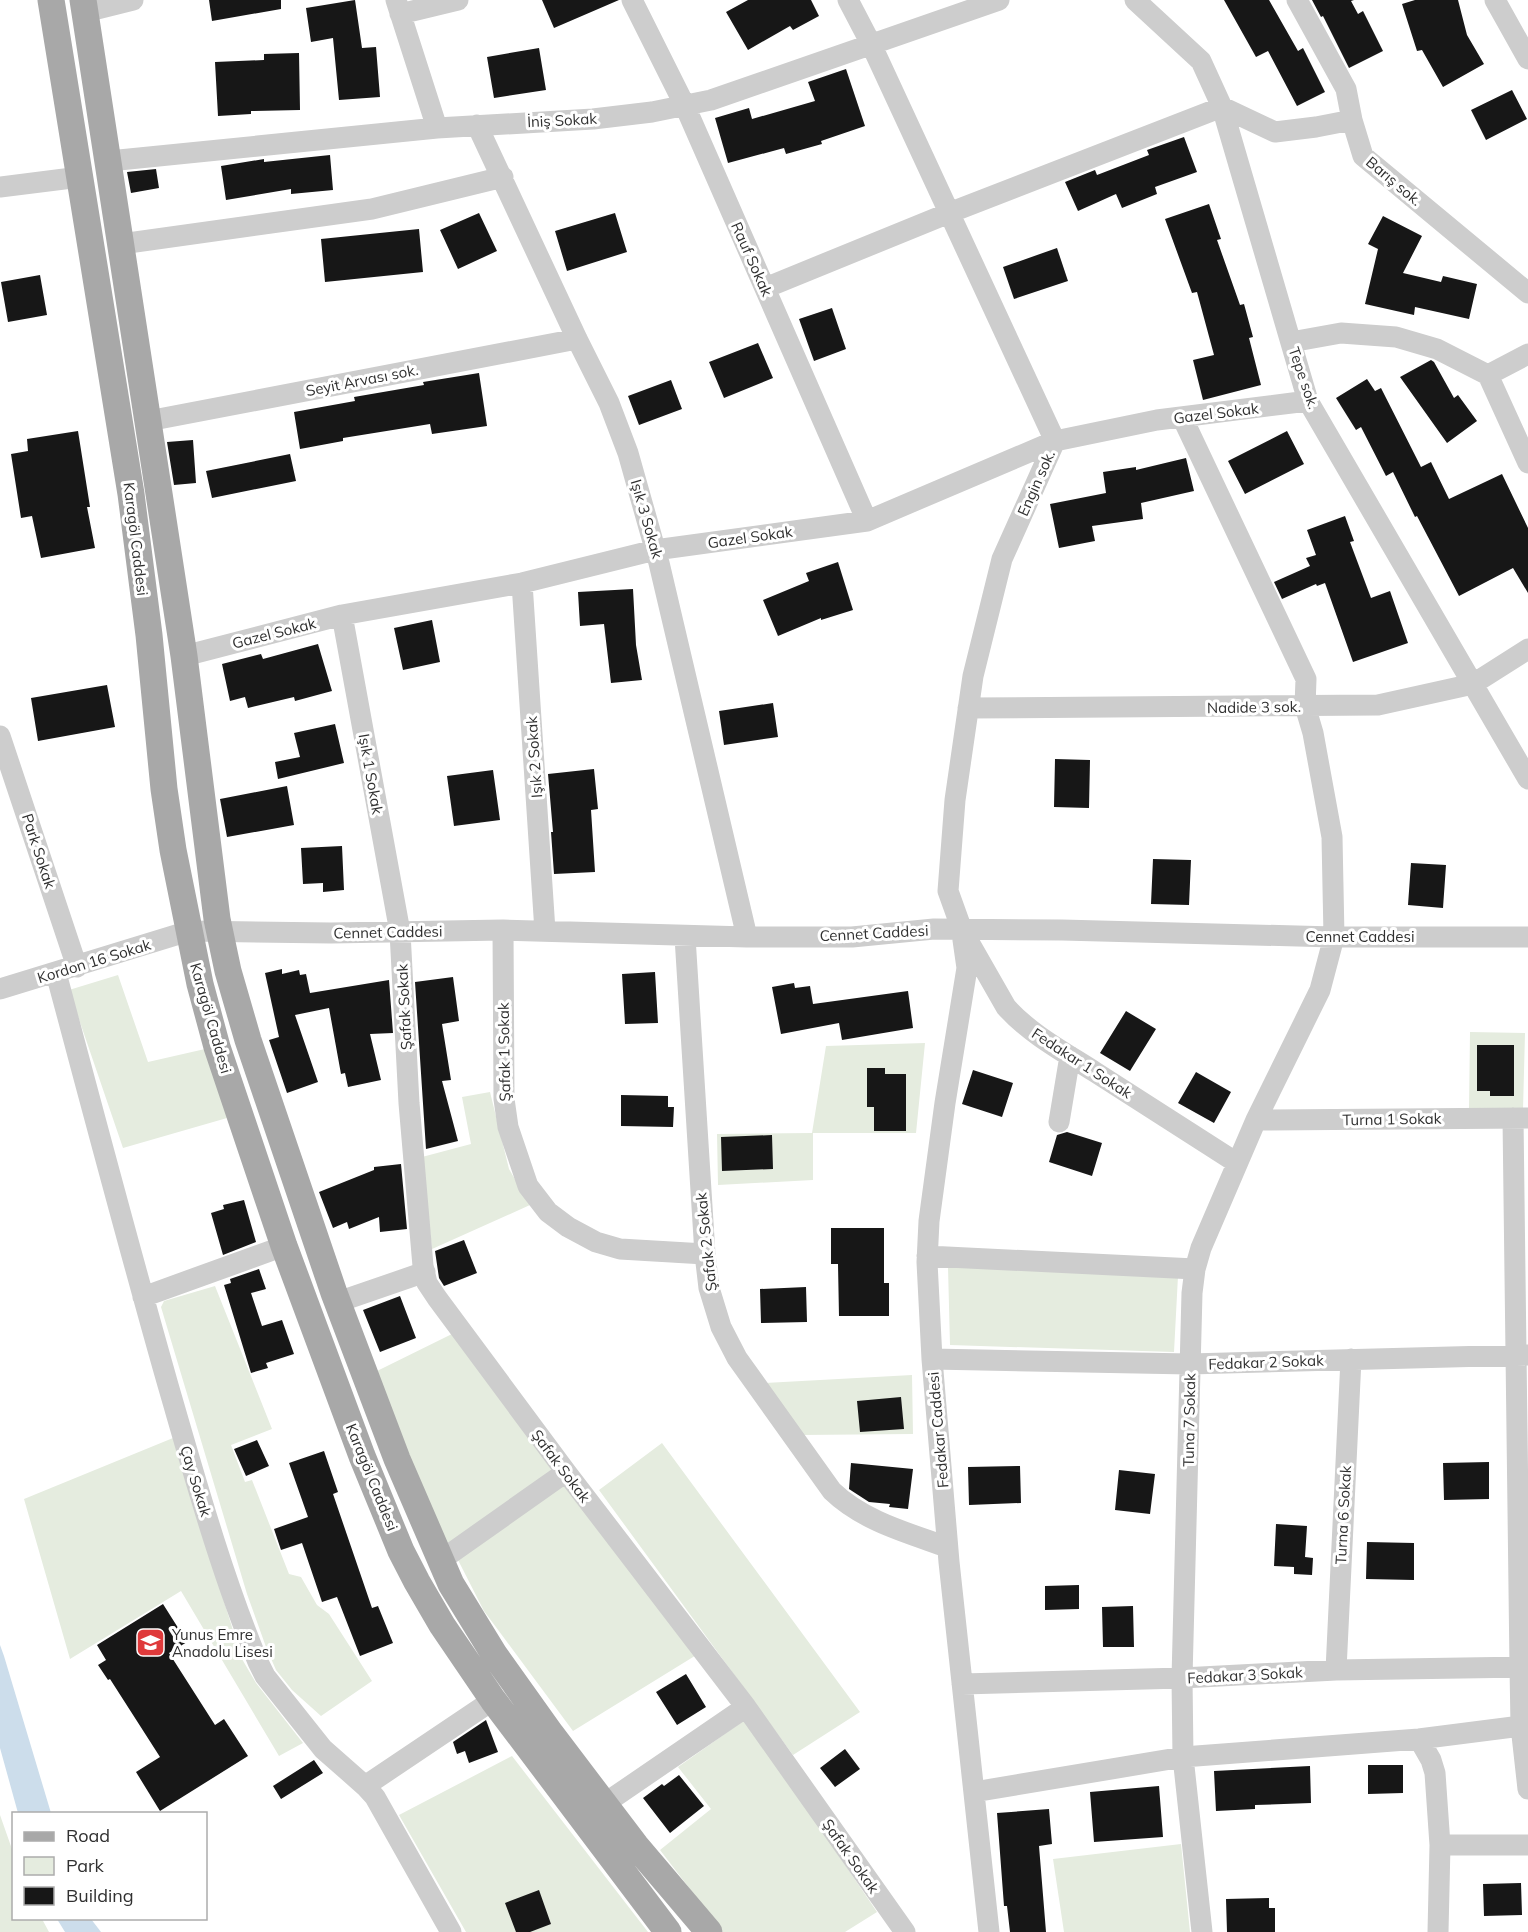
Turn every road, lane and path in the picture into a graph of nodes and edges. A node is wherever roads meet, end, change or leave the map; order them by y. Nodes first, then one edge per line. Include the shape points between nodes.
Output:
1 (51, 0) edge
2 (133, 0) edge
3 (458, 0) edge
4 (632, 0) edge
5 (848, 0) edge
6 (1135, 0) edge
7 (1297, 0) edge
8 (1495, 0) edge
9 (995, 1) edge
10 (84, 6) edge
11 (398, 7) edge
12 (871, 44) junction
13 (1528, 59) edge
14 (685, 106) junction
15 (1222, 107) junction
16 (1352, 120) junction
17 (477, 125) junction
18 (437, 128) junction
19 (109, 161) junction
20 (80, 177) junction
21 (503, 177) junction
22 (0, 186) edge
23 (949, 213) junction
24 (121, 244) junction
25 (765, 288) junction
26 (1528, 293) edge
27 (577, 339) junction
28 (1291, 342) junction
29 (1528, 354) edge
30 (1488, 375) junction
31 (1308, 401) junction
32 (1182, 417) junction
33 (148, 422) junction
34 (1055, 441) junction
35 (1528, 463) edge
36 (867, 521) junction
37 (656, 550) junction
38 (522, 583) junction
39 (342, 615) junction
40 (1528, 649) edge
41 (184, 656) junction
42 (1473, 684) junction
43 (1305, 706) junction
44 (968, 708) junction
45 (0, 736) edge
46 (1528, 779) edge
47 (503, 930) junction
48 (962, 930) junction
49 (220, 931) junction
50 (545, 931) junction
51 (189, 932) junction
52 (400, 932) junction
53 (686, 937) junction
54 (747, 937) junction
55 (1334, 937) junction
56 (1528, 937) edge
57 (77, 967) junction
58 (56, 973) junction
59 (0, 989) edge
60 (1070, 1056) junction
61 (1521, 1118) edge
62 (1256, 1120) junction
63 (1059, 1122) dead end
64 (1237, 1163) junction
65 (284, 1246) junction
66 (705, 1254) junction
67 (927, 1256) junction
68 (1195, 1269) junction
69 (424, 1272) junction
70 (143, 1297) junction
71 (338, 1302) junction
72 (1522, 1355) edge
73 (932, 1359) junction
74 (1351, 1359) junction
75 (1190, 1364) junction
76 (566, 1472) junction
77 (947, 1547) junction
78 (440, 1561) junction
79 (1524, 1667) edge
80 (1336, 1670) junction
81 (1182, 1678) junction
82 (962, 1684) junction
83 (493, 1700) junction
84 (746, 1707) junction
85 (1521, 1726) junction
86 (1419, 1739) junction
87 (1183, 1756) junction
88 (365, 1786) junction
89 (1528, 1789) edge
90 (974, 1792) junction
91 (604, 1804) junction
92 (1440, 1845) junction
93 (1528, 1845) edge
94 (451, 1932) edge
95 (668, 1932) edge
96 (709, 1932) edge
97 (905, 1932) edge
98 (989, 1932) edge
99 (1203, 1932) edge
100 (1438, 1932) edge

1 - 20 main road, Karagöl Caddesi
2 - 10 street
3 - 11 street
4 - 14 street, Rauf Sokak
5 - 12 street, Engin sok.
6 - 15 street, Tepe sok. via 1201,61
7 - 16 street, Barış sok. via 1346,89
8 - 13 street
9 - 12 street, İniş Sokak
10 - 19 main road
11 - 18 street
12 - 14 street, İniş Sokak
12 - 23 street, Engin sok.
14 - 17 street, İniş Sokak via 593,119
14 - 25 street, Rauf Sokak
15 - 16 street via 1275,132
15 - 23 street
15 - 28 street, Tepe sok.
16 - 26 street, Barış sok. via 1363,156
17 - 18 street, İniş Sokak
17 - 21 street, Işık 3 Sokak
18 - 19 street, İniş Sokak
19 - 24 main road
20 - 22 street
20 - 51 main road, Karagöl Caddesi via 129,482 164,789
21 - 24 street via 372,209
21 - 27 street, Işık 3 Sokak
23 - 25 street
23 - 34 street, Engin sok.
24 - 33 main road
25 - 36 street, Rauf Sokak
27 - 33 street, Seyit Arvası sok.
27 - 37 street, Işık 3 Sokak via 609,403 628,453
28 - 30 street via 1341,333 1396,337 1437,350
28 - 31 street, Tepe sok.
29 - 30 street
30 - 35 street
31 - 32 street, Gazel Sokak
31 - 42 street, Tepe sok.
32 - 34 street, Gazel Sokak
32 - 43 street, Tuna 7 Sokak via 1306,679
33 - 41 main road
34 - 36 street, Gazel Sokak
34 - 44 street, Engin sok. via 1002,559
36 - 37 street, Gazel Sokak
37 - 38 street, Gazel Sokak
37 - 54 street, Işık 3 Sokak
38 - 39 street, Gazel Sokak
38 - 50 street, Işık 2 Sokak
39 - 41 street, Gazel Sokak
39 - 52 street, Işık 1 Sokak
40 - 42 street, Nadide 3 sok.
41 - 49 main road
42 - 43 street, Nadide 3 sok. via 1378,705
42 - 46 street, Tepe sok.
43 - 44 street, Nadide 3 sok.
43 - 55 street, Tuna 7 Sokak via 1332,837
44 - 48 street, Engin sok. via 948,891
45 - 57 street, Park Sokak
47 - 50 street, Cennet Caddesi
47 - 52 street, Cennet Caddesi
47 - 66 street, Şafak 1 Sokak via 504,1099 508,1127 528,1186 548,1212 596,1242 620,1249
48 - 54 street, Cennet Caddesi via 852,937
48 - 55 street, Cennet Caddesi
48 - 60 street, Fedakar 1 Sokak via 1006,1007 1025,1026
48 - 67 street, Fedakar Caddesi via 967,968 945,1103
49 - 51 street, Cennet Caddesi
49 - 52 street, Cennet Caddesi
49 - 71 main road via 248,1040
50 - 53 street, Cennet Caddesi
51 - 57 street, Kordon 16 Sokak
51 - 65 main road, Karagöl Caddesi via 217,1047
52 - 69 street, Şafak Sokak via 409,1103
53 - 54 street, Cennet Caddesi
53 - 66 street, Şafak 2 Sokak
55 - 56 street, Cennet Caddesi
55 - 62 street, Tuna 7 Sokak via 1320,990
57 - 58 street, Kordon 16 Sokak
58 - 59 street, Kordon 16 Sokak
58 - 70 street, Çay Sokak
60 - 63 street
60 - 64 street, Fedakar 1 Sokak
61 - 62 street, Turna 1 Sokak
61 - 72 street
62 - 64 street, Tuna 7 Sokak
64 - 68 street, Tuna 7 Sokak
65 - 70 street
65 - 83 main road, Karagöl Caddesi via 401,1551 442,1625
66 - 77 street, Şafak 2 Sokak via 709,1288 721,1327 737,1358 832,1491 866,1515
67 - 68 street
67 - 73 street, Fedakar Caddesi
68 - 75 street, Tuna 7 Sokak
69 - 71 street
69 - 76 street, Şafak Sokak via 436,1298
70 - 88 street, Çay Sokak via 223,1566 258,1662 323,1749
71 - 78 main road
72 - 74 street, Fedakar 2 Sokak
72 - 79 street
73 - 75 street, Fedakar 2 Sokak
73 - 77 street, Fedakar Caddesi
74 - 75 street, Fedakar 2 Sokak
74 - 80 street, Turna 6 Sokak
75 - 81 street, Tuna 7 Sokak
76 - 78 street
76 - 84 street, Şafak Sokak
77 - 82 street, Fedakar Caddesi
78 - 91 main road via 494,1654
79 - 80 street, Fedakar 3 Sokak
79 - 85 street
80 - 81 street, Fedakar 3 Sokak
81 - 82 street, Fedakar 3 Sokak
81 - 87 street, Tuna 7 Sokak
82 - 90 street, Fedakar Caddesi
83 - 88 street
83 - 95 main road, Karagöl Caddesi
84 - 91 street
84 - 97 street, Şafak Sokak
85 - 86 street
85 - 89 street
86 - 87 street
86 - 92 street via 1435,1773
87 - 90 street
87 - 99 street, Tuna 7 Sokak
88 - 94 street, Çay Sokak via 386,1815
90 - 98 street, Fedakar Caddesi
91 - 96 main road
92 - 93 street
92 - 100 street

